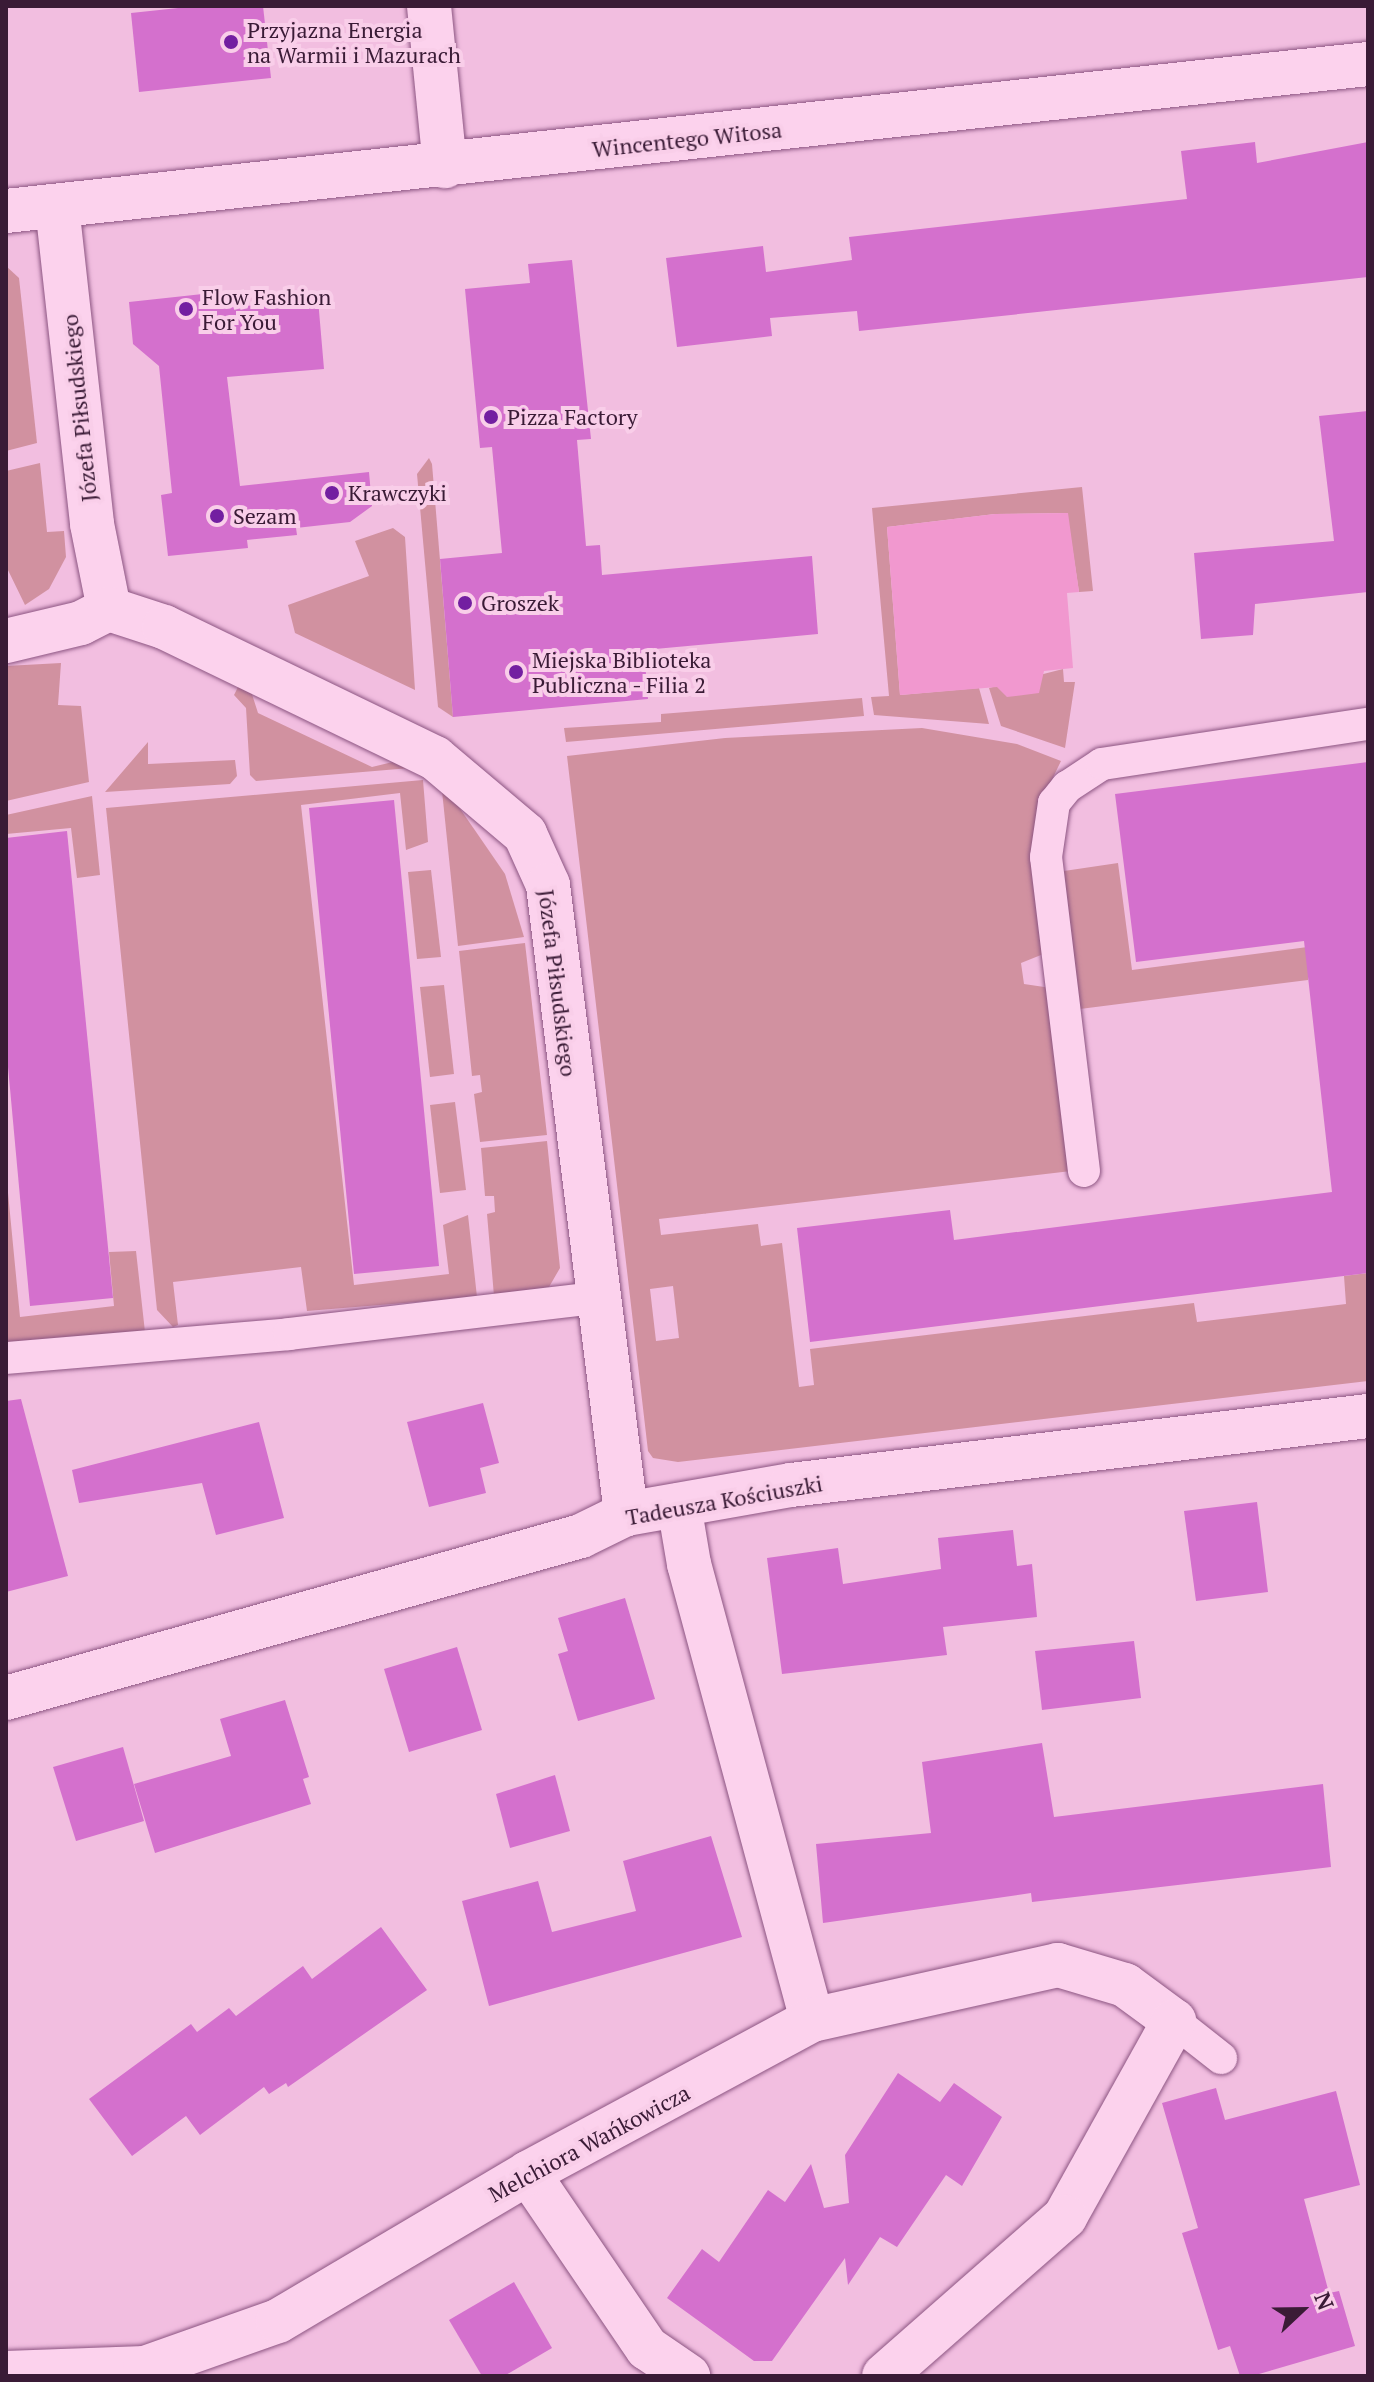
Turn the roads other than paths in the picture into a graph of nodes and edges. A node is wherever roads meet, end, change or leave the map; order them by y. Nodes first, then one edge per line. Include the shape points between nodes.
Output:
1 (429, 6) edge
2 (1368, 64) edge
3 (445, 166) junction
4 (57, 206) junction
5 (6, 211) edge
6 (109, 609) junction
7 (6, 641) edge
8 (1368, 724) edge
9 (1084, 1171) dead end
10 (595, 1298) junction
11 (6, 1358) edge
12 (1368, 1416) edge
13 (679, 1505) junction
14 (626, 1514) junction
15 (6, 1698) edge
16 (812, 2020) junction
17 (1174, 2021) junction
18 (1221, 2058) dead end
19 (528, 2173) junction
20 (6, 2373) edge
21 (54, 2373) edge
22 (688, 2376) edge
23 (884, 2376) edge

1 - 3 street
2 - 3 street, Wincentego Witosa
3 - 4 street, Wincentego Witosa
4 - 5 street, Wincentego Witosa
4 - 6 street, Józefa Piłsudskiego via 92,524
6 - 7 street via 81,623
6 - 10 street, Józefa Piłsudskiego via 164,627 435,758 489,798 525,834 548,885
8 - 9 lane via 1102,764 1067,787 1054,803 1046,857
10 - 11 lane via 289,1334
10 - 14 street, Józefa Piłsudskiego
12 - 13 street, Tadeusza Kościuszki via 791,1485
13 - 14 street, Tadeusza Kościuszki
13 - 16 street via 689,1564
14 - 15 street, Tadeusza Kościuszki via 581,1536
16 - 17 street, Melchiora Wańkowicza via 1058,1965 1125,1985
16 - 19 street, Melchiora Wańkowicza
17 - 18 lane
17 - 23 street via 1065,2217
19 - 21 street, Melchiora Wańkowicza via 278,2321 145,2368
19 - 22 street via 647,2348
20 - 21 street, Melchiora Wańkowicza

